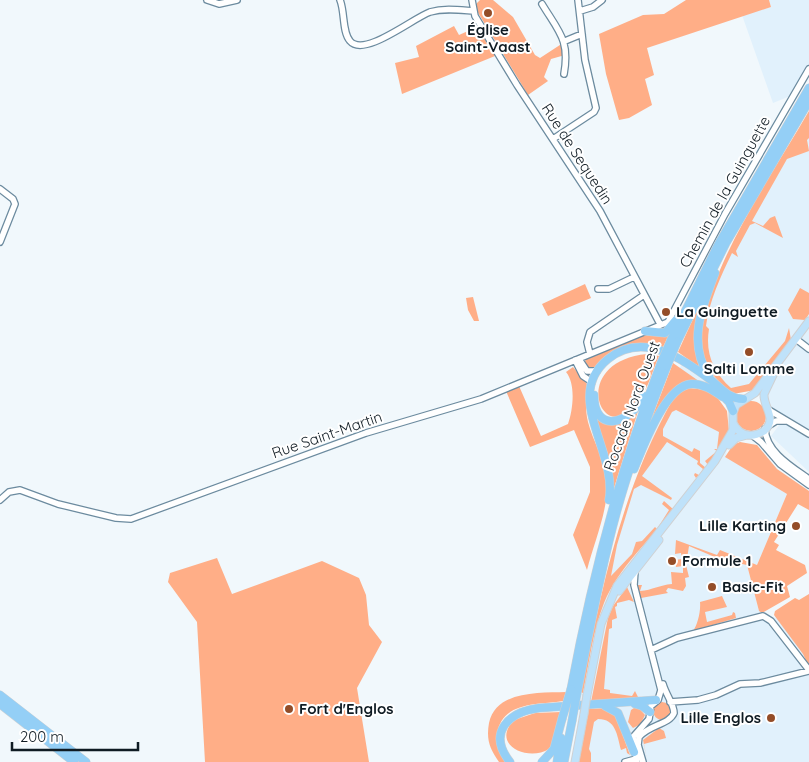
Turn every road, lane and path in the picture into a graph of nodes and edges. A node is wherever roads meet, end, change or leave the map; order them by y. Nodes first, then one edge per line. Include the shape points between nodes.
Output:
1 (207, 0) edge
2 (237, 0) edge
3 (340, 0) edge
4 (472, 0) edge
5 (578, 0) edge
6 (602, 0) edge
7 (542, 4) dead end
8 (473, 11) junction
9 (580, 11) junction
10 (582, 34) junction
11 (565, 40) junction
12 (809, 69) edge
13 (564, 74) dead end
14 (809, 86) edge
15 (809, 101) edge
16 (553, 140) junction
17 (0, 189) edge
18 (0, 242) edge
19 (726, 243) junction
20 (718, 245) junction
21 (634, 277) junction
22 (598, 289) dead end
23 (644, 295) junction
24 (809, 322) edge
25 (659, 328) junction
26 (645, 331) joint
27 (796, 339) junction
28 (674, 341) junction
29 (809, 348) edge
30 (590, 354) junction
31 (784, 355) junction
32 (577, 359) junction
33 (664, 364) junction
34 (599, 373) junction
35 (592, 382) junction
36 (713, 382) junction
37 (746, 398) junction
38 (726, 399) junction
39 (765, 403) junction
40 (769, 410) junction
41 (733, 411) junction
42 (733, 422) junction
43 (793, 423) junction
44 (766, 428) junction
45 (809, 434) edge
46 (749, 435) junction
47 (809, 478) edge
48 (809, 485) edge
49 (0, 500) edge
50 (616, 514) junction
51 (604, 534) junction
52 (636, 569) junction
53 (627, 572) junction
54 (627, 581) junction
55 (637, 601) junction
56 (597, 644) junction
57 (651, 650) junction
58 (653, 658) junction
59 (802, 661) junction
60 (809, 670) edge
61 (793, 675) junction
62 (574, 691) junction
63 (0, 695) edge
64 (700, 699) junction
65 (657, 700) junction
66 (669, 701) junction
67 (0, 704) edge
68 (613, 704) junction
69 (591, 705) junction
70 (650, 713) junction
71 (674, 715) junction
72 (566, 720) junction
73 (660, 723) junction
74 (503, 752) junction
75 (636, 758) edge
76 (74, 762) edge
77 (86, 762) edge
78 (510, 762) edge
79 (516, 762) edge
80 (542, 762) edge
81 (557, 762) edge
82 (564, 762) edge
83 (574, 762) edge
84 (625, 762) edge
85 (643, 762) edge

1 - 2 street via 219,4
3 - 8 street via 348,37 352,44 359,46 377,41 432,12
4 - 8 street, Rue de Sequedin
5 - 9 street
6 - 9 street
7 - 11 street
8 - 16 street, Rue de Sequedin via 504,66
9 - 10 street
10 - 11 street
10 - 16 street via 596,110
11 - 13 street
12 - 25 street, Chemin de la Guinguette via 704,251 672,318
14 - 20 highway, Rocade Nord Ouest
15 - 19 highway, Rocade Nord Ouest
16 - 21 street, Rue de Sequedin via 602,215
17 - 18 street via 12,197 15,204
19 - 28 highway, Rocade Nord Ouest
19 - 36 highway via 697,335 700,359
20 - 25 highway via 674,324 665,333
20 - 28 highway, Rocade Nord Ouest
21 - 22 street via 609,289
21 - 23 street, Rue de Sequedin
23 - 25 street, Rue de Sequedin
23 - 30 street via 592,330 587,342
24 - 27 main road
25 - 26 highway
26 - 30 street, Rue Saint-Martin
27 - 29 street
27 - 31 main road
28 - 33 highway, Rocade Nord Ouest, bridge
30 - 32 street, Rue Saint-Martin
31 - 37 main road via 755,393
31 - 39 main road via 764,392
32 - 34 street via 587,371
32 - 35 street via 583,376
32 - 49 street, Rue Saint-Martin via 481,400 366,433 131,519 112,518 58,504 20,490 9,492
33 - 34 highway via 640,404 621,420 606,419 596,410 594,395
33 - 50 highway, Rocade Nord Ouest
33 - 51 highway, Rocade Nord Ouest via 638,424
34 - 35 highway
34 - 36 highway via 610,358 645,347 678,357
34 - 38 highway via 622,356 654,352 684,365
35 - 51 highway via 590,412 610,478
36 - 37 highway via 732,397
37 - 39 main road via 758,398
37 - 41 main road
38 - 41 highway
38 - 50 highway via 695,384 682,387 672,395 638,459
39 - 40 main road
40 - 43 street
40 - 44 main road
41 - 42 main road
42 - 46 main road via 738,430
42 - 53 main road via 728,441 700,482
43 - 44 street via 780,420
43 - 45 street
44 - 46 main road
44 - 47 street via 767,440 778,454
46 - 48 street
46 - 52 main road via 732,442
50 - 62 highway, Rocade Nord Ouest
51 - 62 highway, Rocade Nord Ouest
52 - 54 main road
52 - 55 street via 633,580
53 - 54 street
53 - 56 main road via 608,602
54 - 55 street
54 - 56 main road via 610,606
55 - 57 street
56 - 83 main road, bridge
57 - 58 street
57 - 59 street via 677,638 763,616 771,621
58 - 65 street via 661,690
58 - 66 street
59 - 60 street
59 - 61 street
60 - 61 street
61 - 64 street via 740,684
62 - 72 highway, bridge
63 - 77 highway
64 - 66 street
64 - 71 street via 679,708
65 - 66 street
65 - 68 highway
65 - 70 street
66 - 71 street via 674,707
67 - 76 highway
68 - 69 highway
68 - 70 highway via 639,705
69 - 74 highway via 539,708 517,714 506,722 501,731
69 - 75 highway via 616,711
70 - 73 street
70 - 75 street via 648,721 634,735
71 - 73 street via 669,721
72 - 80 highway via 554,748
72 - 81 highway
72 - 82 highway
73 - 85 street via 639,737
74 - 78 highway
74 - 79 highway
75 - 84 street

